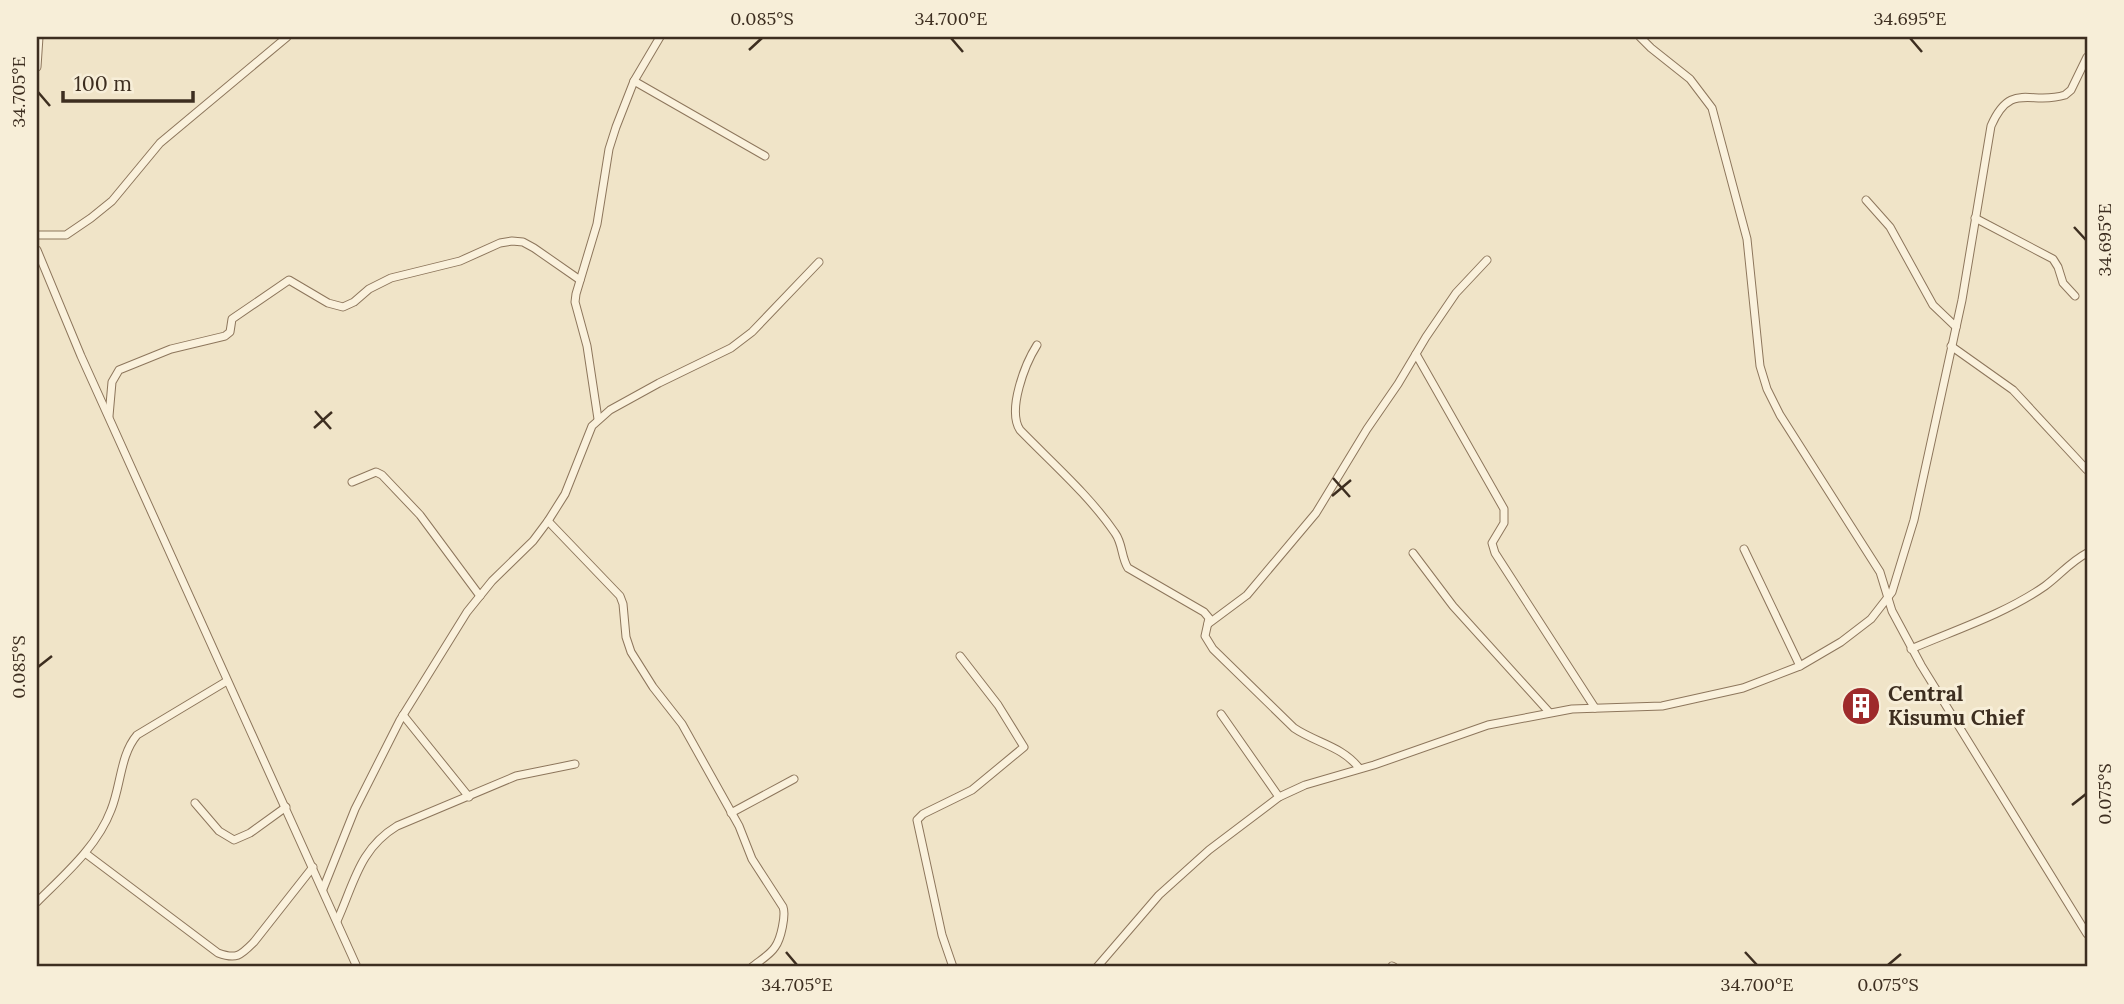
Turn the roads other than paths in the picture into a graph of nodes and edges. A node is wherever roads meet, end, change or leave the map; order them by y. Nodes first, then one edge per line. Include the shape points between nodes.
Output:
1 (39, 37) edge
2 (287, 37) edge
3 (660, 37) edge
4 (1640, 37) edge
5 (2087, 57) edge
6 (37, 67) edge
7 (634, 81) junction
8 (765, 156) dead end
9 (1866, 200) dead end
10 (1975, 218) junction
11 (37, 235) edge
12 (37, 250) edge
13 (1488, 260) dead end
14 (819, 262) dead end
15 (580, 280) junction
16 (2075, 296) dead end
17 (1956, 327) junction
18 (1037, 345) dead end
19 (1951, 346) junction
20 (1416, 354) junction
21 (108, 416) junction
22 (598, 419) junction
23 (2087, 470) edge
24 (352, 482) dead end
25 (548, 521) junction
26 (1744, 549) dead end
27 (1413, 553) dead end
28 (2087, 553) edge
29 (480, 596) junction
30 (1888, 600) junction
31 (1208, 624) junction
32 (1911, 649) junction
33 (960, 656) dead end
34 (1800, 666) junction
35 (227, 681) junction
36 (1595, 708) junction
37 (1549, 712) junction
38 (1221, 714) dead end
39 (402, 715) junction
40 (575, 764) dead end
41 (1359, 768) junction
42 (794, 779) dead end
43 (469, 797) junction
44 (1279, 797) junction
45 (195, 803) dead end
46 (286, 807) junction
47 (730, 813) junction
48 (85, 853) junction
49 (313, 867) junction
50 (323, 889) junction
51 (37, 902) edge
52 (337, 921) junction
53 (2087, 934) edge
54 (357, 967) edge
55 (752, 967) edge
56 (953, 967) edge
57 (1097, 967) edge

1 - 6 street
2 - 11 street via 160,143 98,213 66,235
3 - 7 street
4 - 30 street via 1690,79 1712,108 1747,239 1760,366 1767,389 1880,572
5 - 10 street via 2065,95 2018,98 1998,111 1986,149
7 - 8 street
7 - 15 street via 609,149 597,224
9 - 17 street via 1889,227 1933,305
10 - 16 street via 2053,258 2063,283
10 - 17 street
12 - 21 street
13 - 20 street via 1456,293
14 - 22 street via 731,348
15 - 21 street via 534,248 512,241 460,261 391,278 343,307 289,280 232,319 225,336 171,349 119,370 112,382
15 - 22 street via 575,302
17 - 19 street
18 - 31 street via 1014,408 1016,423 1114,530 1128,568 1204,612
19 - 23 street via 2013,390
19 - 30 street via 1914,520
20 - 31 street via 1316,513 1247,595
20 - 36 street via 1504,509 1504,523 1492,542 1495,553
21 - 35 street
22 - 25 street
24 - 29 street via 372,472 382,475 420,515
25 - 29 street
25 - 47 street via 620,596 631,652 682,724
26 - 34 street
27 - 37 street via 1453,606
28 - 32 street via 2013,605
29 - 39 street
30 - 32 street
30 - 34 street via 1841,642
31 - 41 street via 1205,636 1213,649 1294,728 1345,753
32 - 53 street
33 - 56 street via 1024,747 972,790 917,820
34 - 36 street via 1700,699 1648,707
35 - 46 street
35 - 48 street via 133,740 110,814
36 - 37 street
37 - 41 street via 1461,732
38 - 44 street
39 - 43 street
39 - 50 street via 355,809
40 - 43 street via 516,776
41 - 44 street
42 - 47 street
43 - 52 street via 382,835 366,854
44 - 57 street via 1159,895
45 - 46 street via 219,831 234,840
46 - 49 street
47 - 55 street via 786,913 775,947
48 - 49 street via 218,953 230,957 254,942
48 - 51 street
49 - 50 street
50 - 52 street
52 - 54 street

